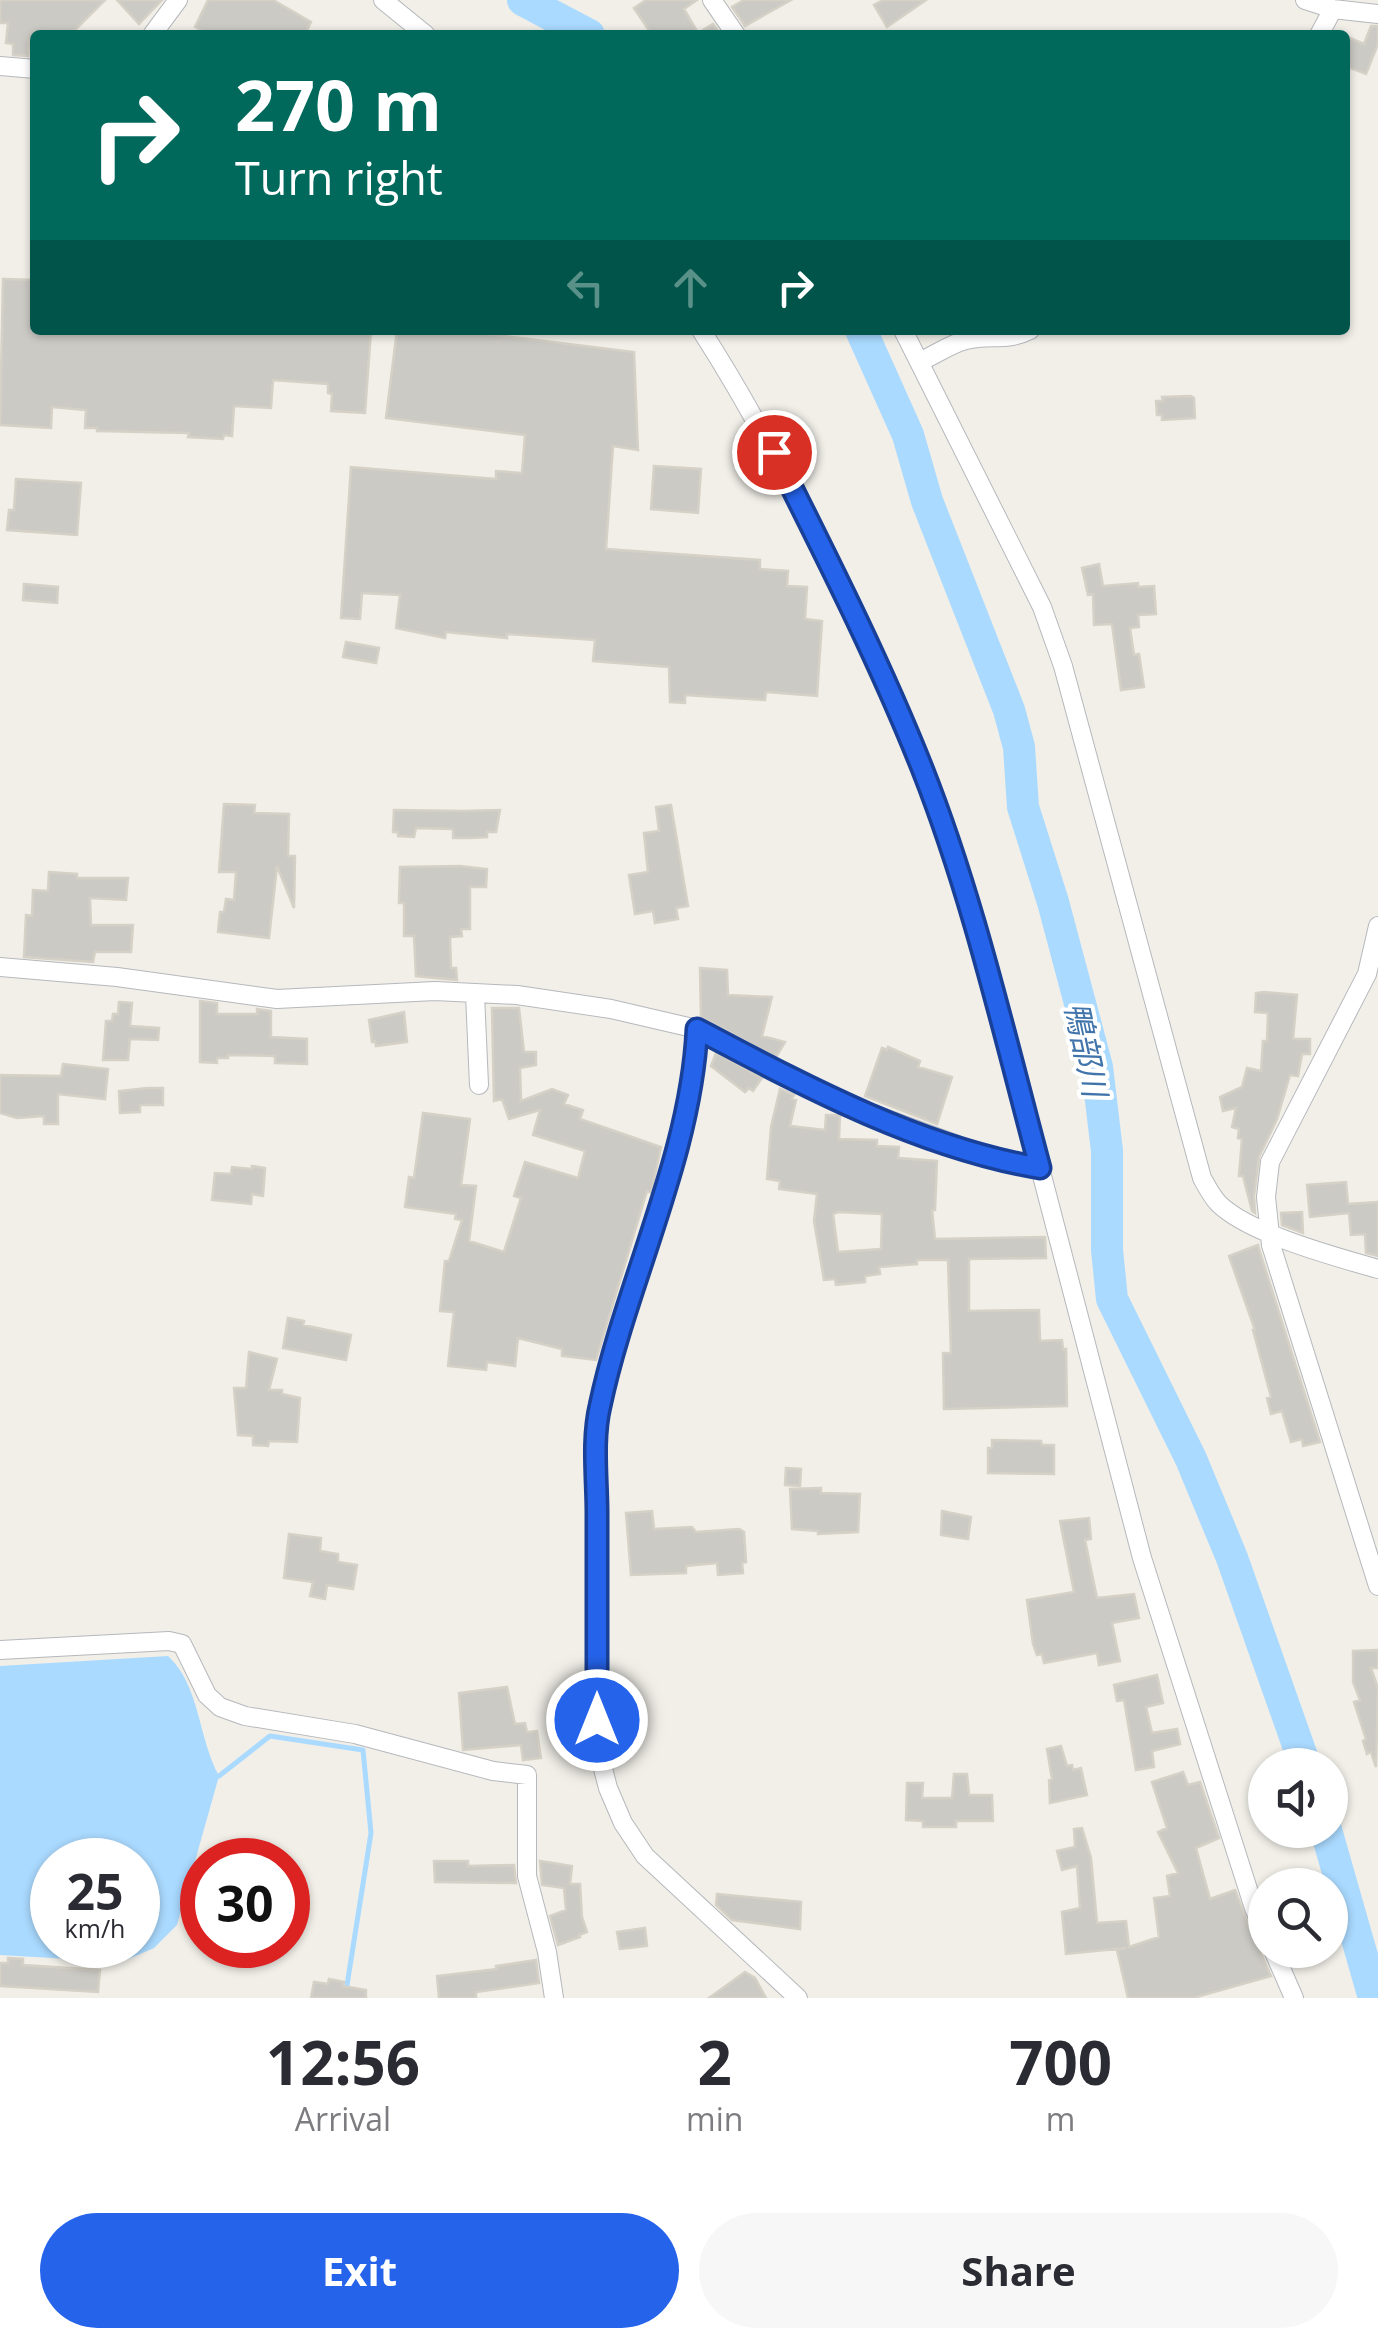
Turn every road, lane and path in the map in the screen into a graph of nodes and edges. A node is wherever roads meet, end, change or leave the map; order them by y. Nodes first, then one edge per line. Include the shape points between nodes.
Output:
1 (178, 0) edge
2 (383, 0) edge
3 (712, 0) edge
4 (1305, 0) edge
5 (1334, 10) junction
6 (1378, 14) edge
7 (156, 30) edge
8 (420, 30) edge
9 (733, 30) edge
10 (1322, 30) edge
11 (0, 66) edge
12 (30, 69) edge
13 (705, 335) edge
14 (906, 335) edge
15 (1020, 335) edge
16 (921, 362) junction
17 (1378, 926) edge
18 (0, 967) edge
19 (476, 994) junction
20 (697, 1029) junction
21 (479, 1086) dead end
22 (1040, 1168) junction
23 (1267, 1231) junction
24 (1378, 1269) edge
25 (1378, 1586) edge
26 (0, 1650) edge
27 (1248, 1889) edge
28 (1281, 1968) edge
29 (554, 1998) edge
30 (798, 1998) edge
31 (1294, 1998) edge

1 - 7 street
2 - 8 street
3 - 9 street
4 - 5 street
5 - 6 street
5 - 10 street
11 - 12 street
13 - 22 street via 817,538 923,770 969,904
14 - 16 street
15 - 16 street via 962,341
16 - 23 street via 1064,666 1202,1178 1220,1204
17 - 23 street via 1367,974 1270,1162
18 - 19 street via 277,999
19 - 20 street via 592,1006
19 - 21 street
20 - 22 street via 819,1094 978,1154
20 - 30 street via 673,1158 598,1412 600,1761 623,1823 646,1856
22 - 27 street via 1142,1558
23 - 24 street
23 - 25 street
26 - 29 street via 182,1644 220,1708 528,1775 527,1876
28 - 31 street

